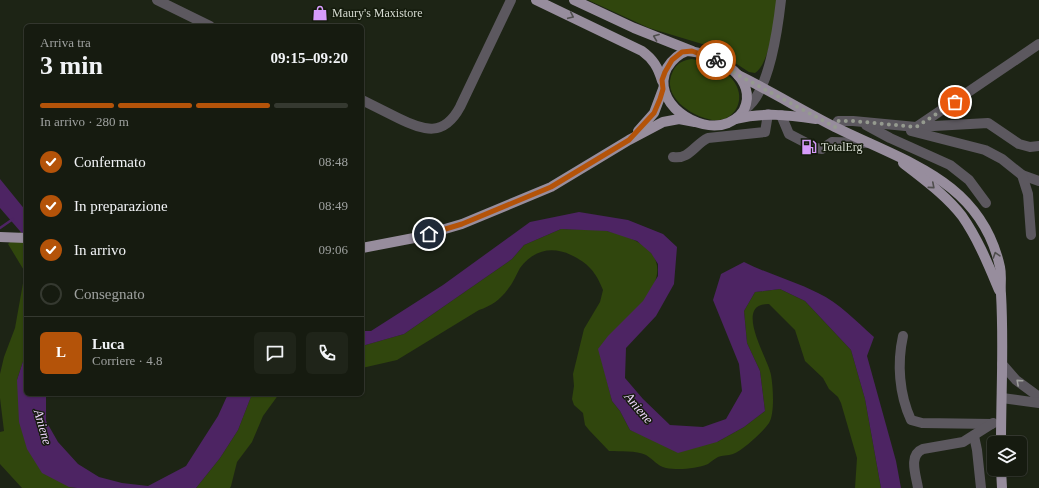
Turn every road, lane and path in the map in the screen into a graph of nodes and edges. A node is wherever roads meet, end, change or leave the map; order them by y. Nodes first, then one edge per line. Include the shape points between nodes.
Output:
1 (157, 0) edge
2 (512, 0) edge
3 (536, 0) edge
4 (574, 0) edge
5 (781, 0) edge
6 (206, 24) edge
7 (1039, 44) edge
8 (692, 51) junction
9 (738, 75) junction
10 (663, 85) junction
11 (762, 87) junction
12 (364, 101) edge
13 (745, 108) junction
14 (768, 114) junction
15 (781, 115) junction
16 (736, 119) junction
17 (822, 120) junction
18 (695, 122) junction
19 (860, 122) junction
20 (835, 127) junction
21 (899, 127) junction
22 (916, 127) junction
23 (629, 140) junction
24 (869, 143) junction
25 (1039, 146) edge
26 (673, 157) dead end
27 (1022, 175) junction
28 (1039, 181) edge
29 (986, 203) dead end
30 (1031, 235) dead end
31 (0, 237) edge
32 (24, 238) edge
33 (364, 248) edge
34 (903, 336) dead end
35 (1002, 364) junction
36 (1039, 397) edge
37 (1002, 398) junction
38 (1039, 403) edge
39 (997, 421) junction
40 (974, 436) junction
41 (1000, 436) edge
42 (1001, 476) edge
43 (918, 488) edge
44 (981, 488) edge
45 (1002, 488) edge

1 - 6 street
2 - 12 street via 460,107 455,116 443,126 434,129 419,127
3 -> 10 main road via 642,50 657,65
8 -> 4 main road
5 - 11 street
7 - 22 street
8 - 9 main road via 717,60
8 - 10 main road via 682,52 672,60
9 - 11 main road
9 - 13 main road via 746,88
10 - 18 main road via 670,104
10 - 23 main road via 654,113
11 - 13 street via 756,99
11 - 17 main road
13 - 16 main road
14 - 15 main road
14 - 16 main road
14 - 26 street via 765,132 708,138 687,155
15 - 17 main road
15 - 24 street via 789,134 816,148 822,149 832,142
16 - 18 main road via 715,126
17 - 20 main road
18 - 23 main road via 667,120
19 - 20 street via 838,121
19 - 21 street
19 - 29 street via 950,165 969,180
20 - 24 main road
21 - 22 street
21 - 27 street via 985,150 1002,158
22 - 25 street via 988,124 1019,144
23 - 33 main road via 551,187 478,218 414,238
24 - 35 main road via 924,168 941,179 972,208 984,227 1000,268
27 - 28 street
27 - 30 street via 1028,194
31 - 32 main road
34 - 39 street via 899,372 911,420 922,424
36 -> 35 street via 1016,380
35 - 37 main road
37 - 38 street
37 - 39 main road
39 - 40 street
39 - 41 main road
40 - 43 street via 959,443 917,452 914,462
40 - 44 street
42 - 45 main road

